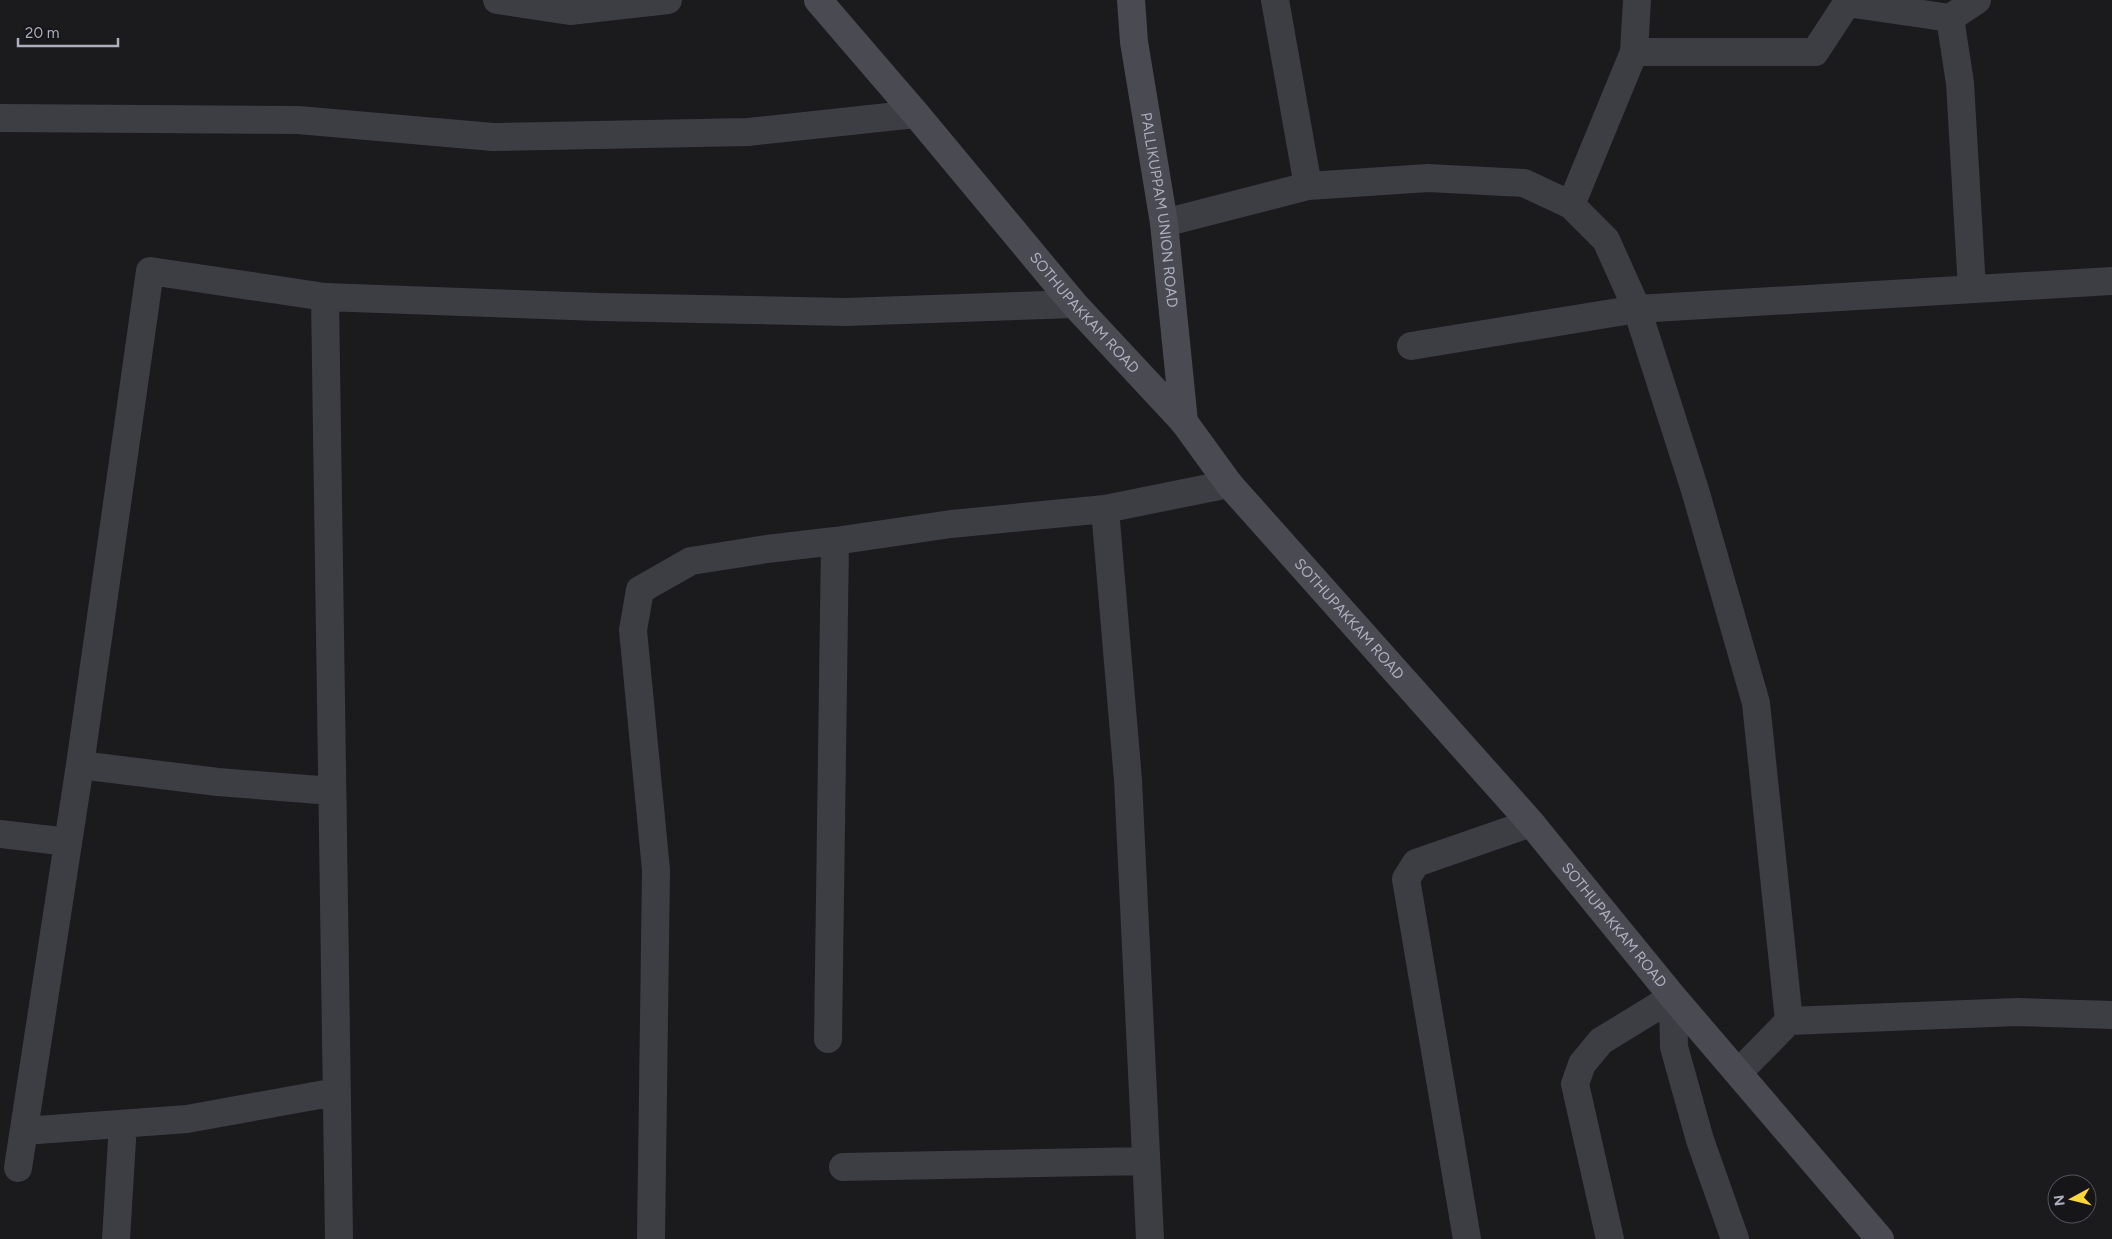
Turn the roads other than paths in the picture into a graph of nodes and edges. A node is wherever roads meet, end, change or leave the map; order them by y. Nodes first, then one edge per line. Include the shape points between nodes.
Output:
1 (497, 0) edge
2 (668, 0) edge
3 (818, 0) edge
4 (1131, 0) edge
5 (1275, 0) edge
6 (1637, 0) edge
7 (1977, 0) edge
8 (1847, 2) edge
9 (1950, 18) junction
10 (1634, 52) junction
11 (916, 114) junction
12 (0, 118) edge
13 (1308, 186) junction
14 (1571, 205) junction
15 (1164, 223) junction
16 (2112, 281) edge
17 (1972, 289) junction
18 (325, 297) junction
19 (1074, 304) junction
20 (1637, 309) junction
21 (1411, 346) dead end
22 (1184, 422) junction
23 (1229, 484) junction
24 (1105, 509) junction
25 (835, 541) junction
26 (80, 765) junction
27 (332, 791) junction
28 (1531, 822) junction
29 (0, 834) edge
30 (68, 842) junction
31 (1673, 997) junction
32 (2112, 1015) edge
33 (1789, 1021) junction
34 (828, 1039) dead end
35 (1739, 1072) junction
36 (336, 1092) junction
37 (123, 1124) junction
38 (24, 1132) junction
39 (1146, 1161) junction
40 (843, 1167) dead end
41 (18, 1168) dead end
42 (116, 1239) edge
43 (338, 1239) edge
44 (651, 1239) edge
45 (1150, 1239) edge
46 (1467, 1239) edge
47 (1610, 1239) edge
48 (1735, 1239) edge
49 (1880, 1239) edge

1 - 2 street via 570,10
3 - 11 street, SOTHUPAKKAM ROAD
4 - 15 street, PALLIKUPPAM UNION ROAD via 1134,42
5 - 13 street
6 - 10 street
7 - 9 street
8 - 9 street
8 - 10 street via 1814,52
9 - 17 street via 1960,83
10 - 14 street
11 - 12 street via 748,132 493,137 298,120
11 - 19 street, SOTHUPAKKAM ROAD
13 - 14 street via 1428,178 1524,183
13 - 15 street
14 - 20 street via 1606,240
15 - 22 street, PALLIKUPPAM UNION ROAD
16 - 17 street
17 - 20 street
18 - 19 street via 846,312
18 - 26 street via 150,271
18 - 27 street
19 - 22 street, SOTHUPAKKAM ROAD
20 - 21 street
20 - 33 street via 1756,703
22 - 23 street, SOTHUPAKKAM ROAD
23 - 24 street
23 - 28 street, SOTHUPAKKAM ROAD
24 - 25 street via 951,524
24 - 39 street via 1128,780
25 - 34 street
25 - 44 street via 766,548 691,561 640,590 633,630 656,870
26 - 27 street via 218,782
26 - 30 street
27 - 36 street
28 - 31 street, SOTHUPAKKAM ROAD
28 - 46 street via 1416,863 1406,879
29 - 30 street
30 - 38 street
31 - 35 street, SOTHUPAKKAM ROAD
31 - 47 street via 1601,1041 1582,1064 1575,1084
31 - 48 street via 1674,1047 1700,1140
32 - 33 street via 2016,1012
33 - 35 street
35 - 49 street, SOTHUPAKKAM ROAD
36 - 37 street via 187,1118
36 - 43 street
37 - 38 street
37 - 42 street
38 - 41 street
39 - 40 street
39 - 45 street

